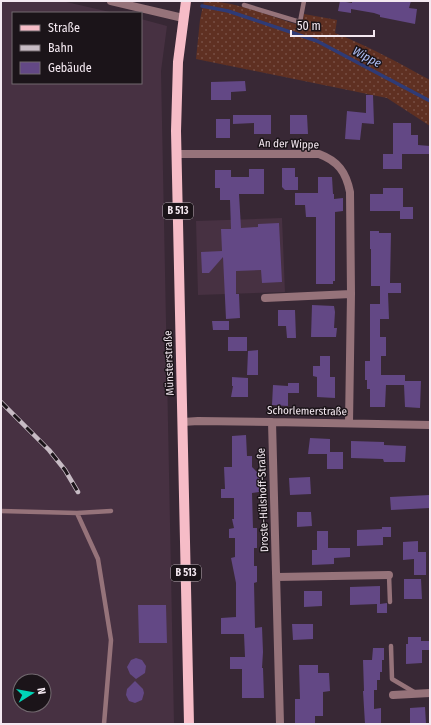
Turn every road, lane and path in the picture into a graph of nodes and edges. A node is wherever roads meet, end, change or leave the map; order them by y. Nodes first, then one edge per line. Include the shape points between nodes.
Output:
1 (111, 1) edge
2 (186, 1) edge
3 (304, 1) edge
4 (244, 5) dead end
5 (184, 18) junction
6 (177, 154) junction
7 (351, 294) junction
8 (264, 298) dead end
9 (183, 422) junction
10 (272, 422) junction
11 (349, 423) junction
12 (430, 425) edge
13 (1, 511) edge
14 (111, 511) dead end
15 (77, 513) junction
16 (389, 575) joint
17 (277, 577) junction
18 (390, 602) dead end
19 (391, 646) dead end
20 (430, 693) edge
21 (417, 694) junction
22 (393, 695) dead end
23 (104, 724) edge
24 (189, 724) edge
25 (280, 724) edge

1 - 5 street
2 - 5 main road, Münsterstraße / B 513
3 - 4 lane via 300,22
5 - 6 main road, Münsterstraße / B 513 via 178,62
6 - 7 street, An der Wippe via 319,154 336,163 348,180 350,192
6 - 9 main road, Münsterstraße / B 513
7 - 8 street
7 - 11 street, An der Wippe
9 - 10 street, Schorlemerstraße
9 - 24 main road, Münsterstraße / B 513
10 - 11 street, Schorlemerstraße
10 - 17 street, Droste-Hülshoff-Straße
11 - 12 street, Schorlemerstraße
13 - 15 lane
14 - 15 lane
15 - 23 lane via 98,559 110,640
16 - 17 street
16 - 18 lane
17 - 25 street, Droste-Hülshoff-Straße
19 - 21 lane via 392,680
20 - 21 street
21 - 22 street

